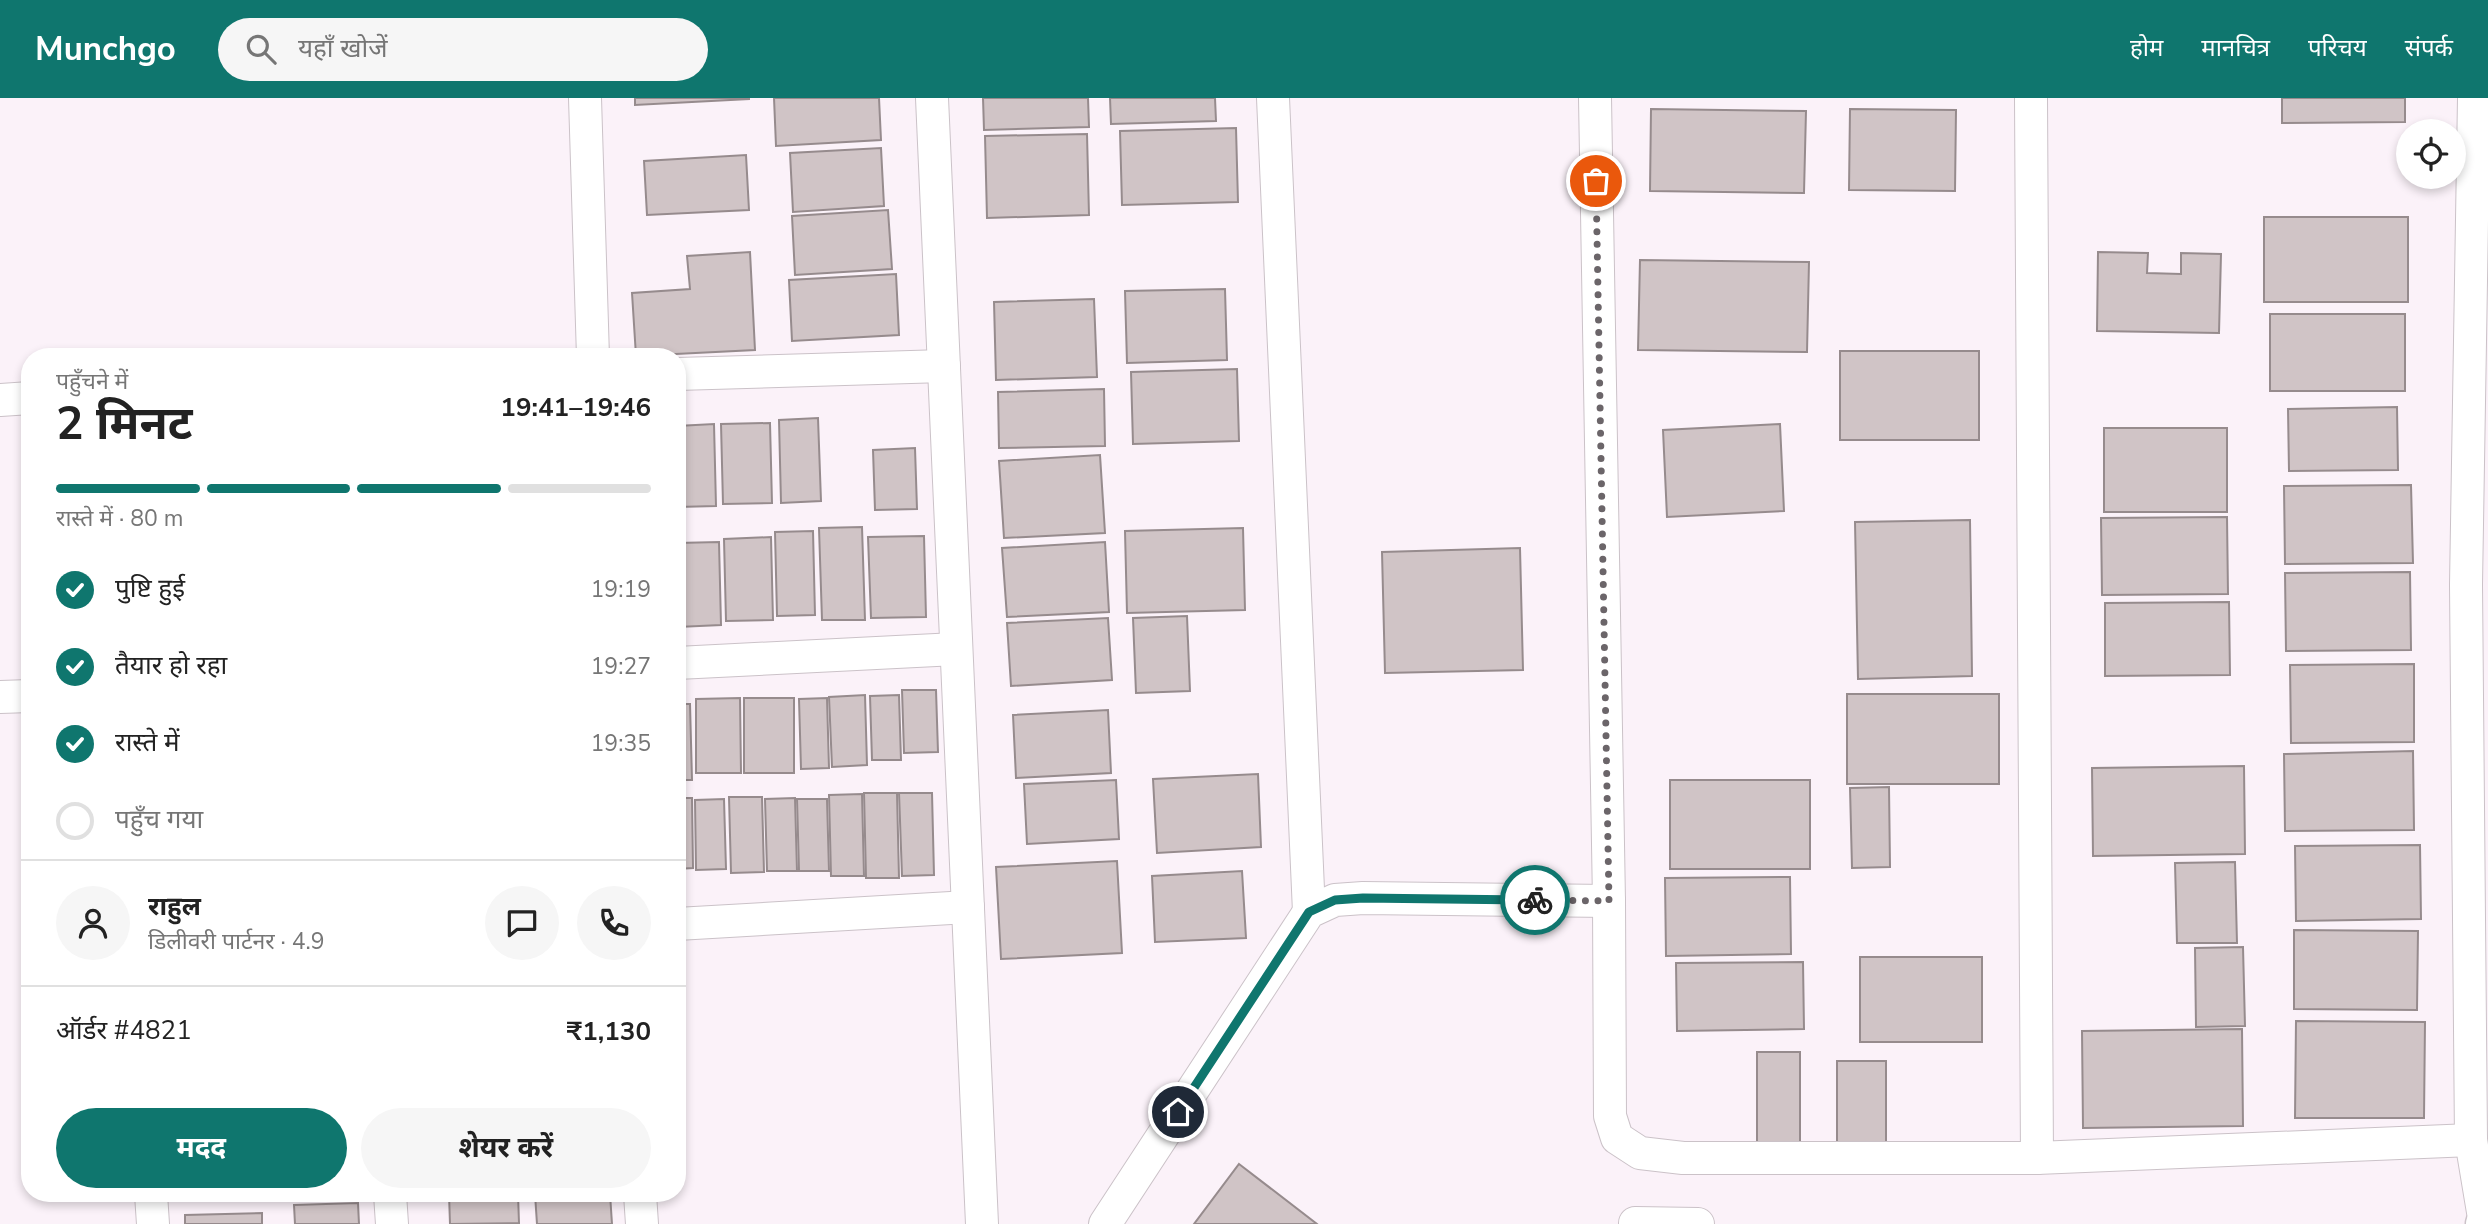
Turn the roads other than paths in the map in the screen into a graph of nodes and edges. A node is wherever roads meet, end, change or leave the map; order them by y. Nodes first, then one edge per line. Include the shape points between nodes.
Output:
1 (585, 98) edge
2 (932, 98) edge
3 (1273, 98) edge
4 (1595, 98) edge
5 (2031, 98) edge
6 (2474, 98) edge
7 (593, 348) edge
8 (944, 366) junction
9 (686, 374) edge
10 (21, 399) edge
11 (0, 400) edge
12 (2477, 578) edge
13 (956, 649) junction
14 (686, 663) edge
15 (21, 696) edge
16 (0, 697) edge
17 (1609, 901) junction
18 (968, 907) junction
19 (1309, 912) junction
20 (686, 923) edge
21 (2479, 1074) edge
22 (2471, 1140) junction
23 (2037, 1158) junction
24 (152, 1202) edge
25 (391, 1202) edge
26 (641, 1202) edge
27 (1635, 1223) edge
28 (2486, 1223) edge
29 (153, 1224) edge
30 (392, 1224) edge
31 (642, 1224) edge
32 (982, 1224) edge
33 (1105, 1224) edge
34 (1698, 1224) edge

1 - 7 street
2 - 8 street
3 - 19 street
4 - 17 street
5 - 23 street
6 - 12 street
8 - 9 street
8 - 13 street
10 - 11 street
12 - 21 street
13 - 14 street
13 - 18 street
15 - 16 street
17 - 19 street via 1363,898 1335,900
17 - 23 street via 1610,1116 1617,1138 1640,1153 1683,1158
18 - 20 street
18 - 32 street
19 - 33 street
21 - 22 street
22 - 23 street
22 - 28 street
24 - 29 street
25 - 30 street
26 - 31 street
27 - 34 street

